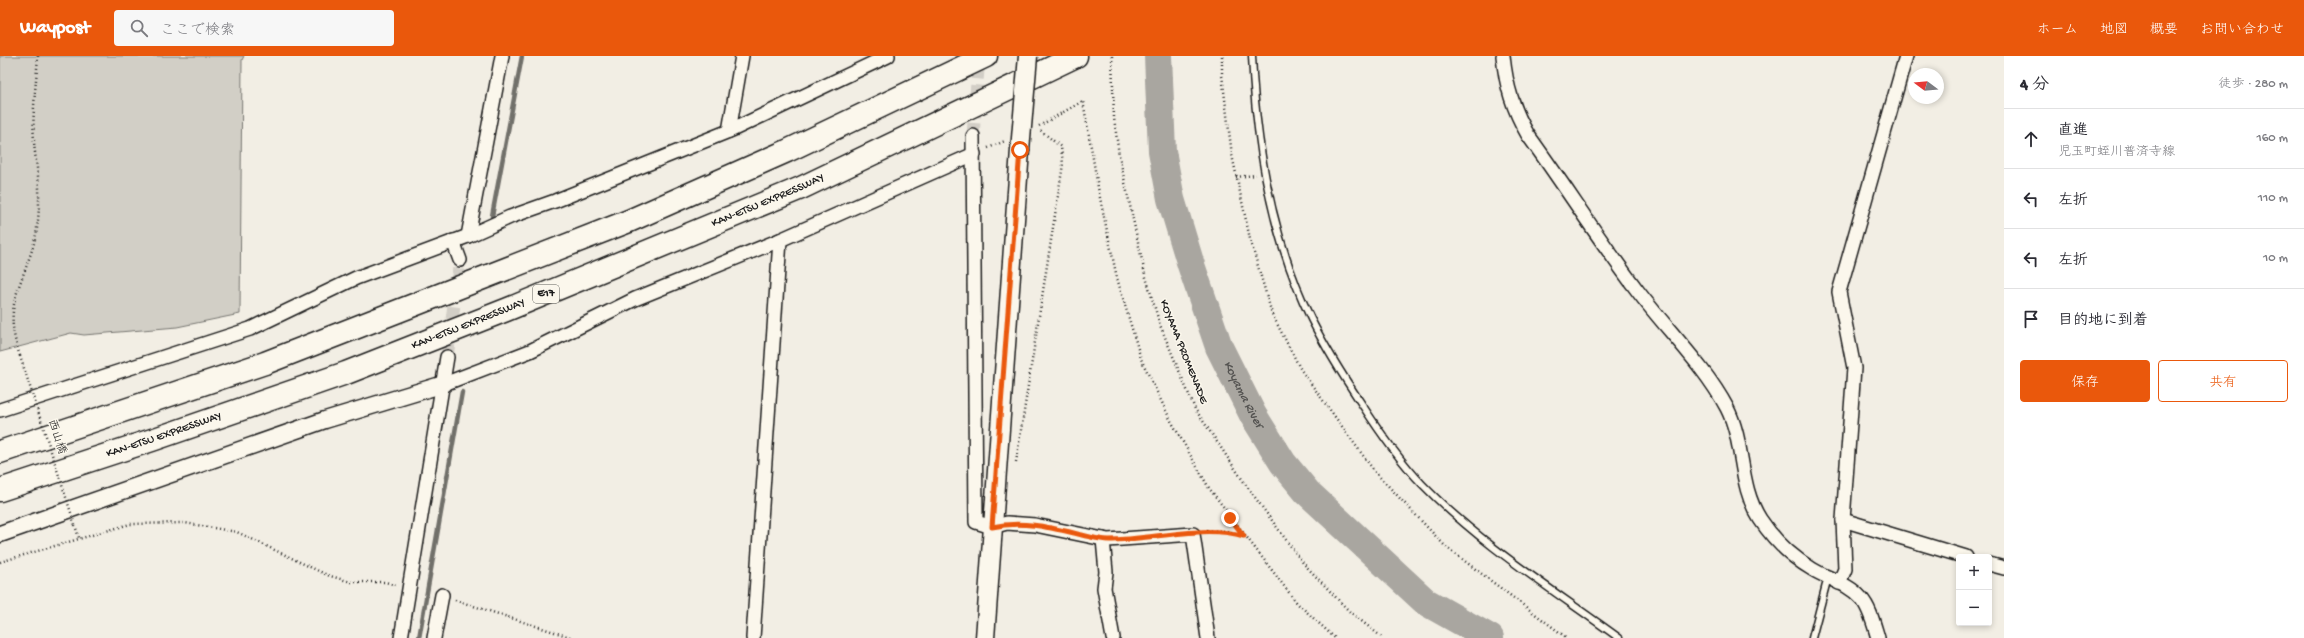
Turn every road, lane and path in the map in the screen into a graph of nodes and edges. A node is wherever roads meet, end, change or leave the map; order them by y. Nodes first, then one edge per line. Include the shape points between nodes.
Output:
1 (38, 56) edge
2 (502, 56) edge
3 (742, 56) edge
4 (888, 56) edge
5 (986, 56) edge
6 (1028, 56) edge
7 (1076, 56) edge
8 (1112, 56) edge
9 (1252, 56) edge
10 (1503, 56) edge
11 (1906, 56) edge
12 (729, 131) junction
13 (973, 136) tunnel mouth
14 (1014, 144) junction
15 (974, 154) junction
16 (1236, 177) dead end
17 (1246, 177) dead end
18 (468, 236) junction
19 (780, 240) junction
20 (453, 242) junction
21 (460, 260) tunnel mouth
22 (447, 357) tunnel mouth
23 (444, 384) junction
24 (0, 410) edge
25 (0, 452) edge
26 (1016, 464) dead end
27 (0, 490) edge
28 (1843, 520) junction
29 (992, 527) junction
30 (0, 534) edge
31 (1193, 534) junction
32 (1244, 536) junction
33 (79, 538) junction
34 (1103, 539) junction
35 (1956, 554) edge
36 (0, 562) edge
37 (1992, 565) edge
38 (2004, 568) edge
39 (1834, 580) junction
40 (410, 588) junction
41 (442, 596) joint
42 (401, 638) edge
43 (434, 638) edge
44 (573, 638) edge
45 (753, 638) edge
46 (985, 638) edge
47 (1113, 638) edge
48 (1208, 638) edge
49 (1335, 638) edge
50 (1383, 638) edge
51 (1619, 638) edge
52 (1812, 638) edge
53 (1878, 638) edge

1 - 33 path, 西山橋, bridge via 34,140 39,198 36,231 12,311 15,343
2 - 18 street
3 - 12 street
4 - 12 street
5 - 25 highway via 787,151 629,221 264,363
6 - 14 main road, bridge
7 - 27 highway, KAN-ETSU EXPRESSWAY / E17 via 801,188 506,310 346,373
8 - 50 path, KOYAMA PROMENADE via 1114,118 1119,155 1144,274 1160,325 1195,409 1303,563 1350,612
9 - 51 lane via 1258,134 1281,236 1310,318 1344,377 1394,451 1452,513
10 - 39 street via 1510,99 1528,135 1636,290 1714,388 1726,408 1736,432 1744,481 1760,518 1773,537 1787,550 1812,569
11 - 28 street via 1839,292 1854,368
12 - 18 street
13 - 15 street
14 - 15 path
14 - 29 main road
15 - 19 street
15 - 29 street via 976,522
16 - 17 path
18 - 20 street
19 - 23 street via 635,299 530,351
19 - 45 street
20 - 21 street
20 - 24 street via 356,278 250,329
22 - 23 street
23 - 30 street via 325,420
23 - 40 street
26 - 32 path via 1063,164 1061,147 1036,127 1083,101 1117,278 1141,359 1170,419 1209,488
28 - 35 street
28 - 39 street via 1845,569
29 - 34 street via 1007,524 1035,525
29 - 46 main road
31 - 32 path via 1214,531
31 - 34 street
31 - 48 street
32 - 49 path via 1297,603
33 - 36 path
33 - 40 path via 130,524 185,523 237,532 327,575 351,582 385,582
34 - 47 street via 1106,572 1104,588
37 - 38 street
39 - 52 lane
39 - 53 street via 1861,598
40 - 42 street
41 - 43 street
41 - 44 path

